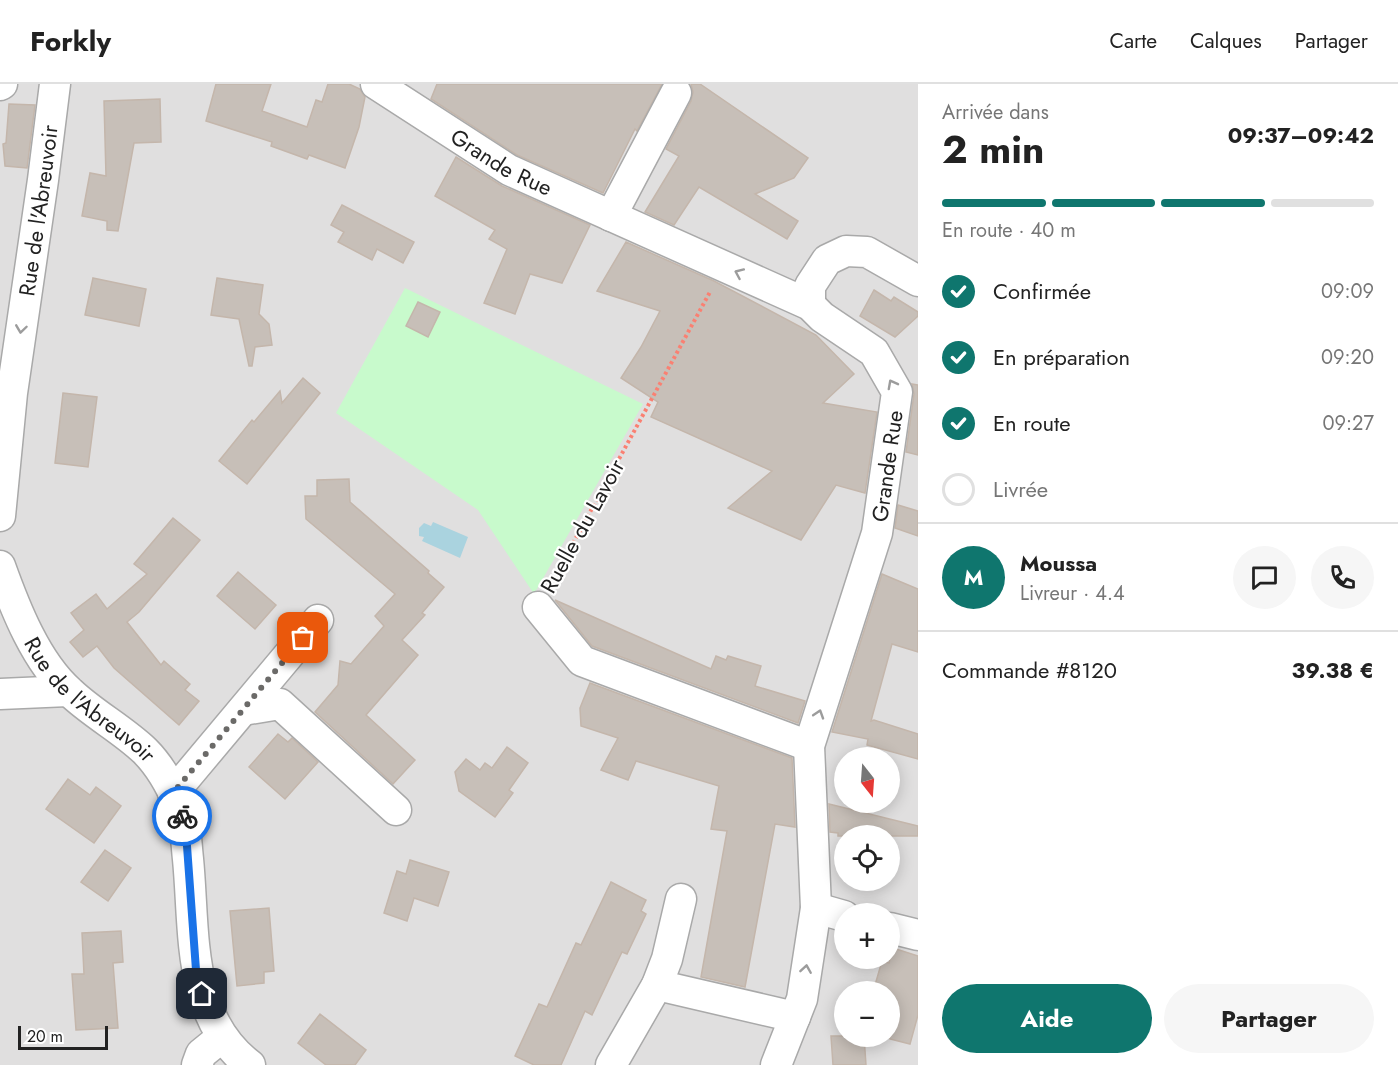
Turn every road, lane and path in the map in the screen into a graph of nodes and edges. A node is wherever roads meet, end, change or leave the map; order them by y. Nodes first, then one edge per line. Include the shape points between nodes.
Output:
1 (55, 84) edge
2 (376, 84) edge
3 (676, 93) dead end
4 (611, 216) junction
5 (723, 266) junction
6 (918, 281) edge
7 (810, 305) junction
8 (0, 516) edge
9 (0, 566) edge
10 (538, 608) joint
11 (318, 620) dead end
12 (68, 692) junction
13 (0, 694) edge
14 (243, 710) junction
15 (809, 746) junction
16 (173, 793) junction
17 (396, 810) dead end
18 (681, 899) dead end
19 (816, 908) junction
20 (834, 913) edge
21 (900, 930) edge
22 (918, 935) edge
23 (657, 985) junction
24 (795, 1017) junction
25 (222, 1037) junction
26 (197, 1065) edge
27 (249, 1065) edge
28 (611, 1065) edge
29 (776, 1065) edge

1 -> 8 street, Rue de l'Abreuvoir via 12,393
2 - 4 street, Grande Rue via 509,170
3 - 4 street
4 - 5 street, Grande Rue
7 -> 5 street, Grande Rue
5 - 10 path, Ruelle du Lavoir
6 - 7 street via 867,252 846,251 827,260 810,286
15 -> 7 street, Grande Rue via 877,533 897,392 874,352
9 - 12 street, Rue de l'Abreuvoir via 38,653
10 - 15 street, Ruelle du Lavoir via 582,661
11 - 14 street
12 - 13 street
12 - 16 street, Rue de l'Abreuvoir via 145,752
14 - 16 street
14 - 17 street via 279,704
15 - 19 street, Grande Rue
16 - 25 street, Rue de l'Abreuvoir via 185,825 196,970 202,994
18 - 23 street
19 - 20 street
24 -> 19 street, Grande Rue via 802,999
21 - 22 street
23 - 24 street
23 - 28 street
24 - 29 street, Grande Rue
25 - 26 street via 201,1054
25 - 27 street, Rue de l'Abreuvoir

